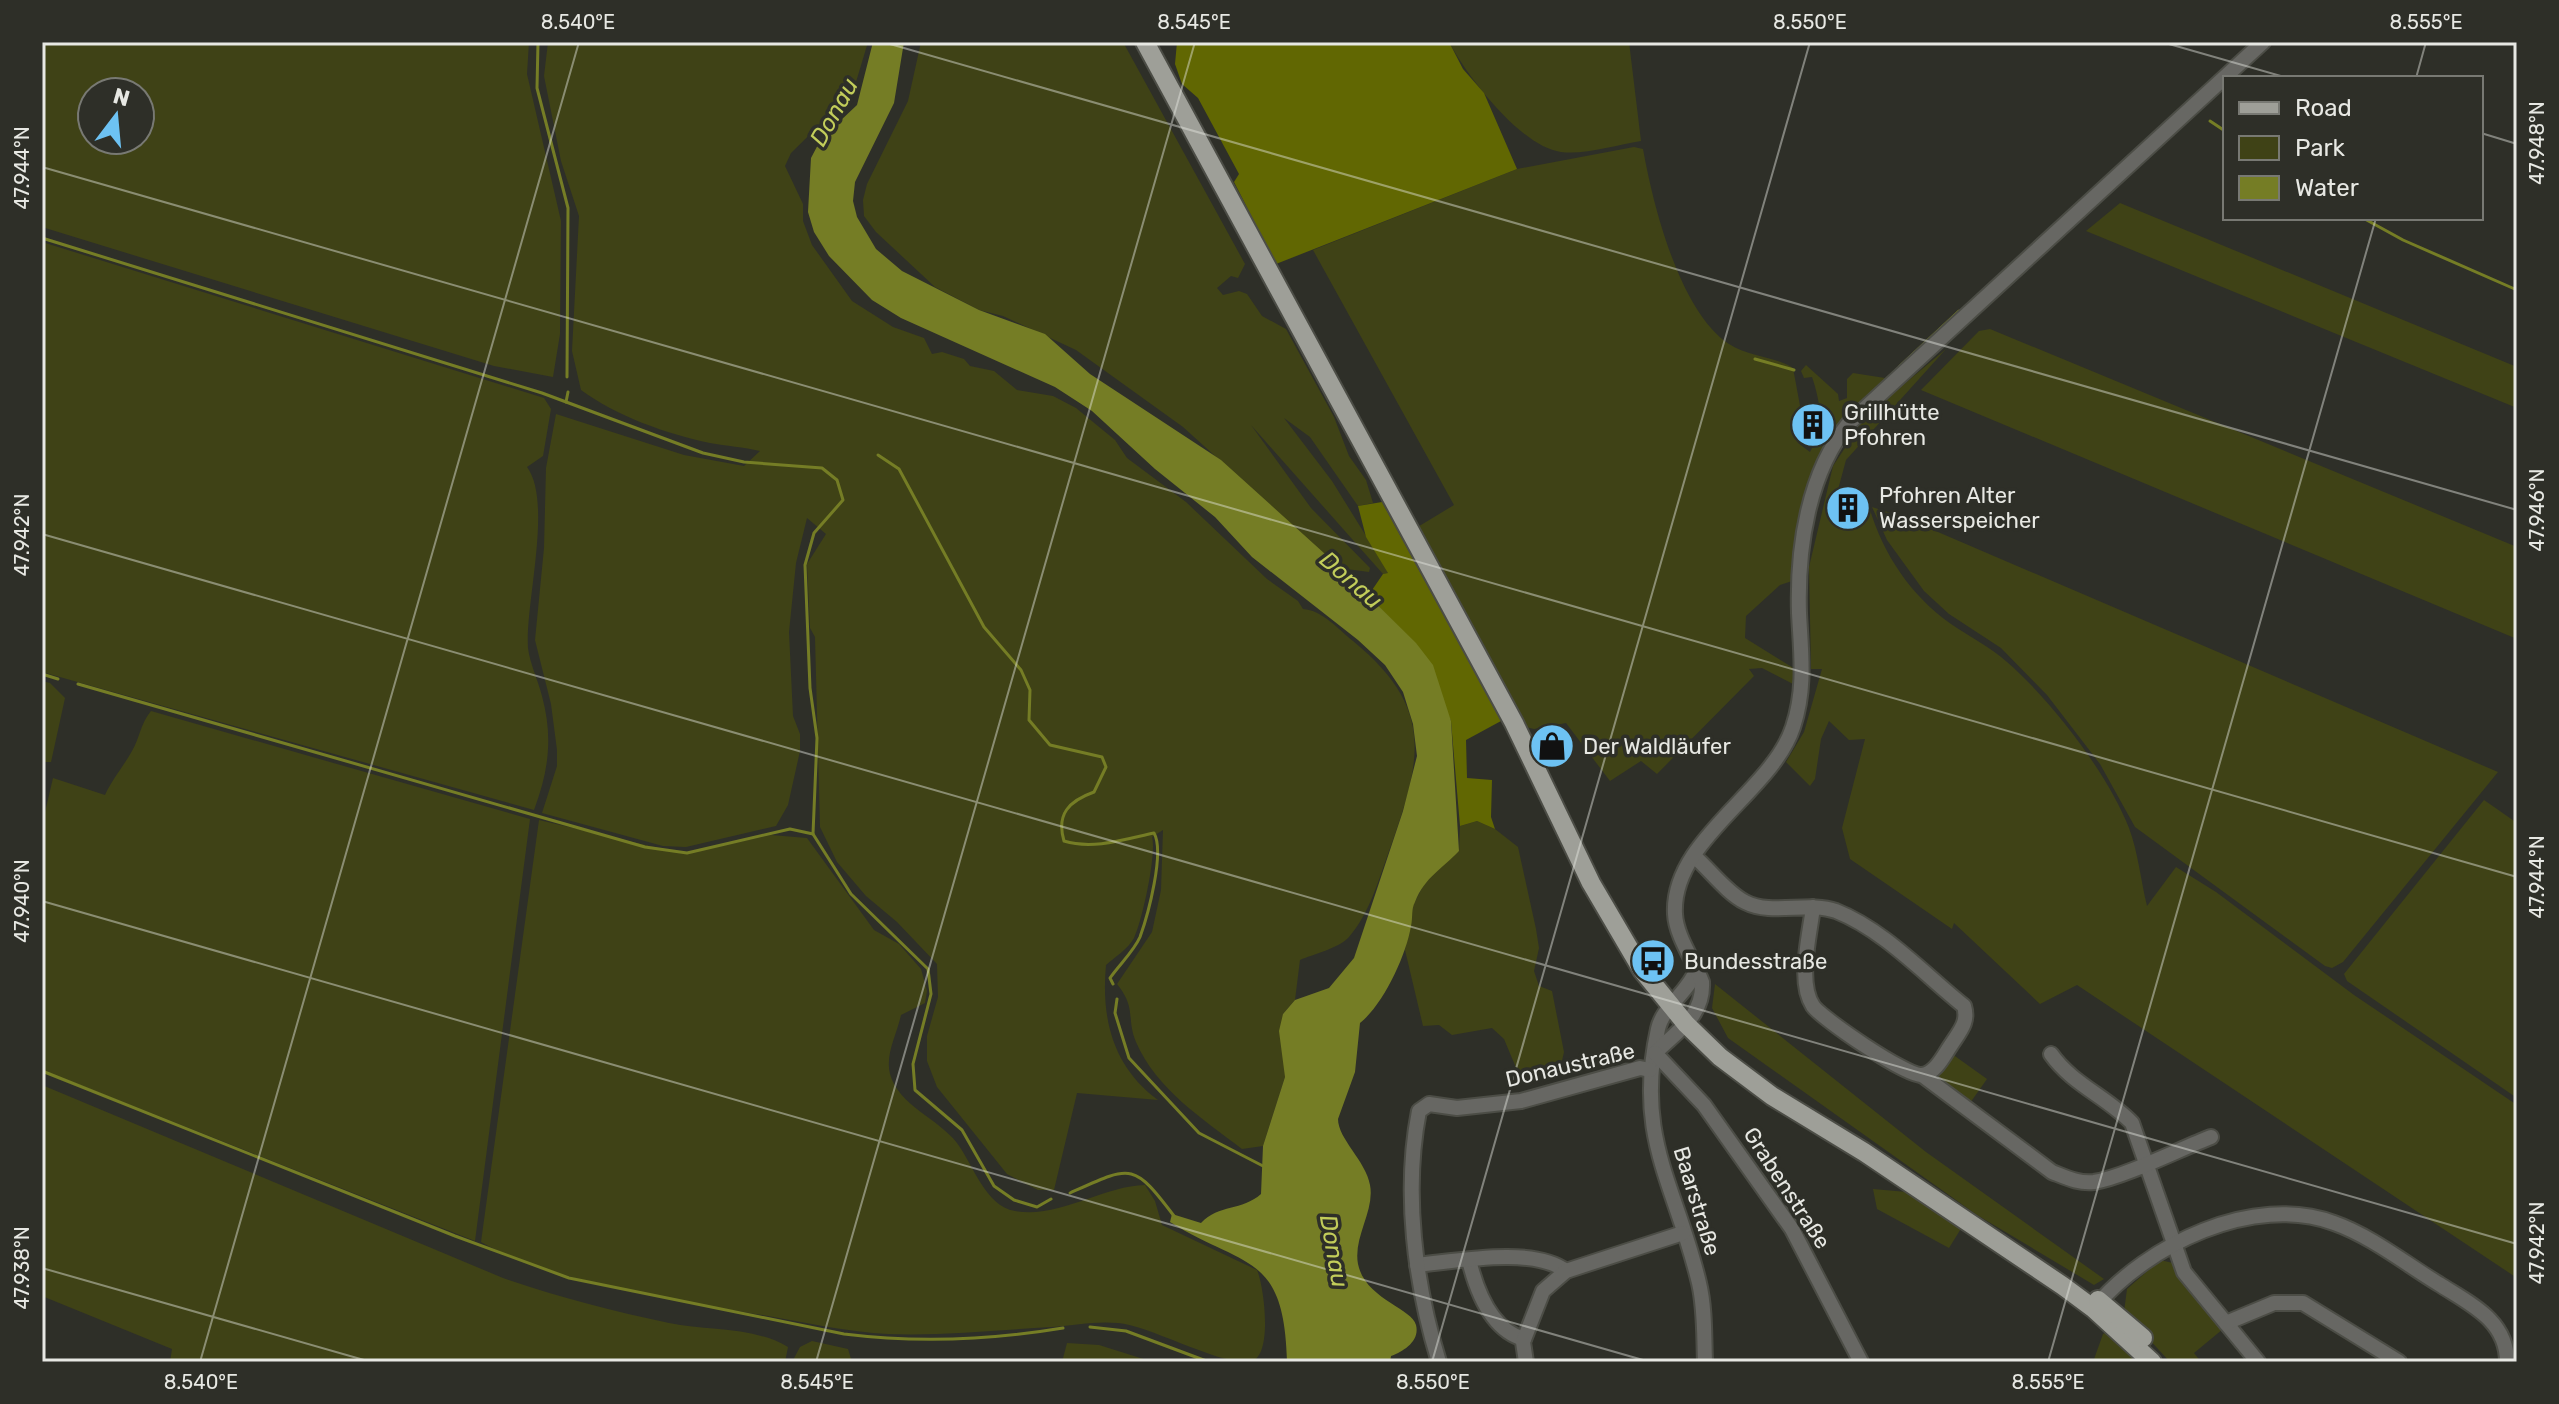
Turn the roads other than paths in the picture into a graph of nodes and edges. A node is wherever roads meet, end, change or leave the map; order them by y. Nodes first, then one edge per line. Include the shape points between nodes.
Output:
1 (1145, 42) edge
2 (2263, 42) edge
3 (2226, 76) edge
4 (2223, 79) edge
5 (1695, 857) junction
6 (1813, 907) junction
7 (1697, 969) junction
8 (1675, 1003) junction
9 (1690, 1020) junction
10 (1655, 1053) junction
11 (2051, 1054) dead end
12 (1650, 1070) junction
13 (1922, 1075) junction
14 (2211, 1137) dead end
15 (2145, 1162) junction
16 (1683, 1233) junction
17 (2172, 1243) junction
18 (1469, 1260) junction
19 (1417, 1265) junction
20 (1566, 1271) junction
21 (2097, 1305) junction
22 (2226, 1323) junction
23 (1524, 1339) junction
24 (1439, 1362) edge
25 (1526, 1362) edge
26 (1705, 1362) edge
27 (1861, 1362) edge
28 (2152, 1362) edge
29 (2162, 1362) edge
30 (2258, 1362) edge
31 (2399, 1362) edge
32 (2507, 1362) edge

1 - 8 main road via 1495,691 1614,924 1642,970
2 - 3 street
4 - 5 street via 1830,446 1814,492 1799,572 1803,674 1792,732 1774,764
5 - 6 street via 1745,902
5 - 7 street via 1675,916
6 - 13 street via 1806,984 1813,1006 1897,1068
6 - 13 street via 1834,910 1867,927 1964,1006 1964,1026 1935,1068
7 - 8 street, Baarstraße
7 - 9 street via 1703,993
8 - 9 main road
8 - 10 street, Baarstraße via 1658,1028
9 - 10 street
9 - 21 main road via 1864,1152
10 - 12 street, Baarstraße
10 - 27 street, Grabenstraße via 1704,1105 1792,1229
11 - 15 street via 2063,1070 2132,1123
12 - 16 street, Baarstraße via 1659,1161
12 - 19 street, Donaustraße via 1640,1068 1521,1101 1457,1108 1429,1104 1419,1111 1412,1168
13 - 15 street via 2052,1172 2072,1180 2092,1182
14 - 15 street
15 - 17 street
16 - 20 street
16 - 26 street, Baarstraße via 1702,1297
17 - 21 street
17 - 22 street via 2184,1272
17 - 32 street via 2261,1214 2291,1213 2334,1223 2481,1310 2499,1331
18 - 19 street
18 - 20 street via 1554,1262
18 - 23 street via 1487,1308 1507,1330
19 - 24 street, Donaustraße
20 - 23 street via 1543,1291
21 - 28 main road
21 - 29 main road via 2146,1341
22 - 30 street
22 - 31 street via 2274,1303 2303,1303
23 - 25 street

